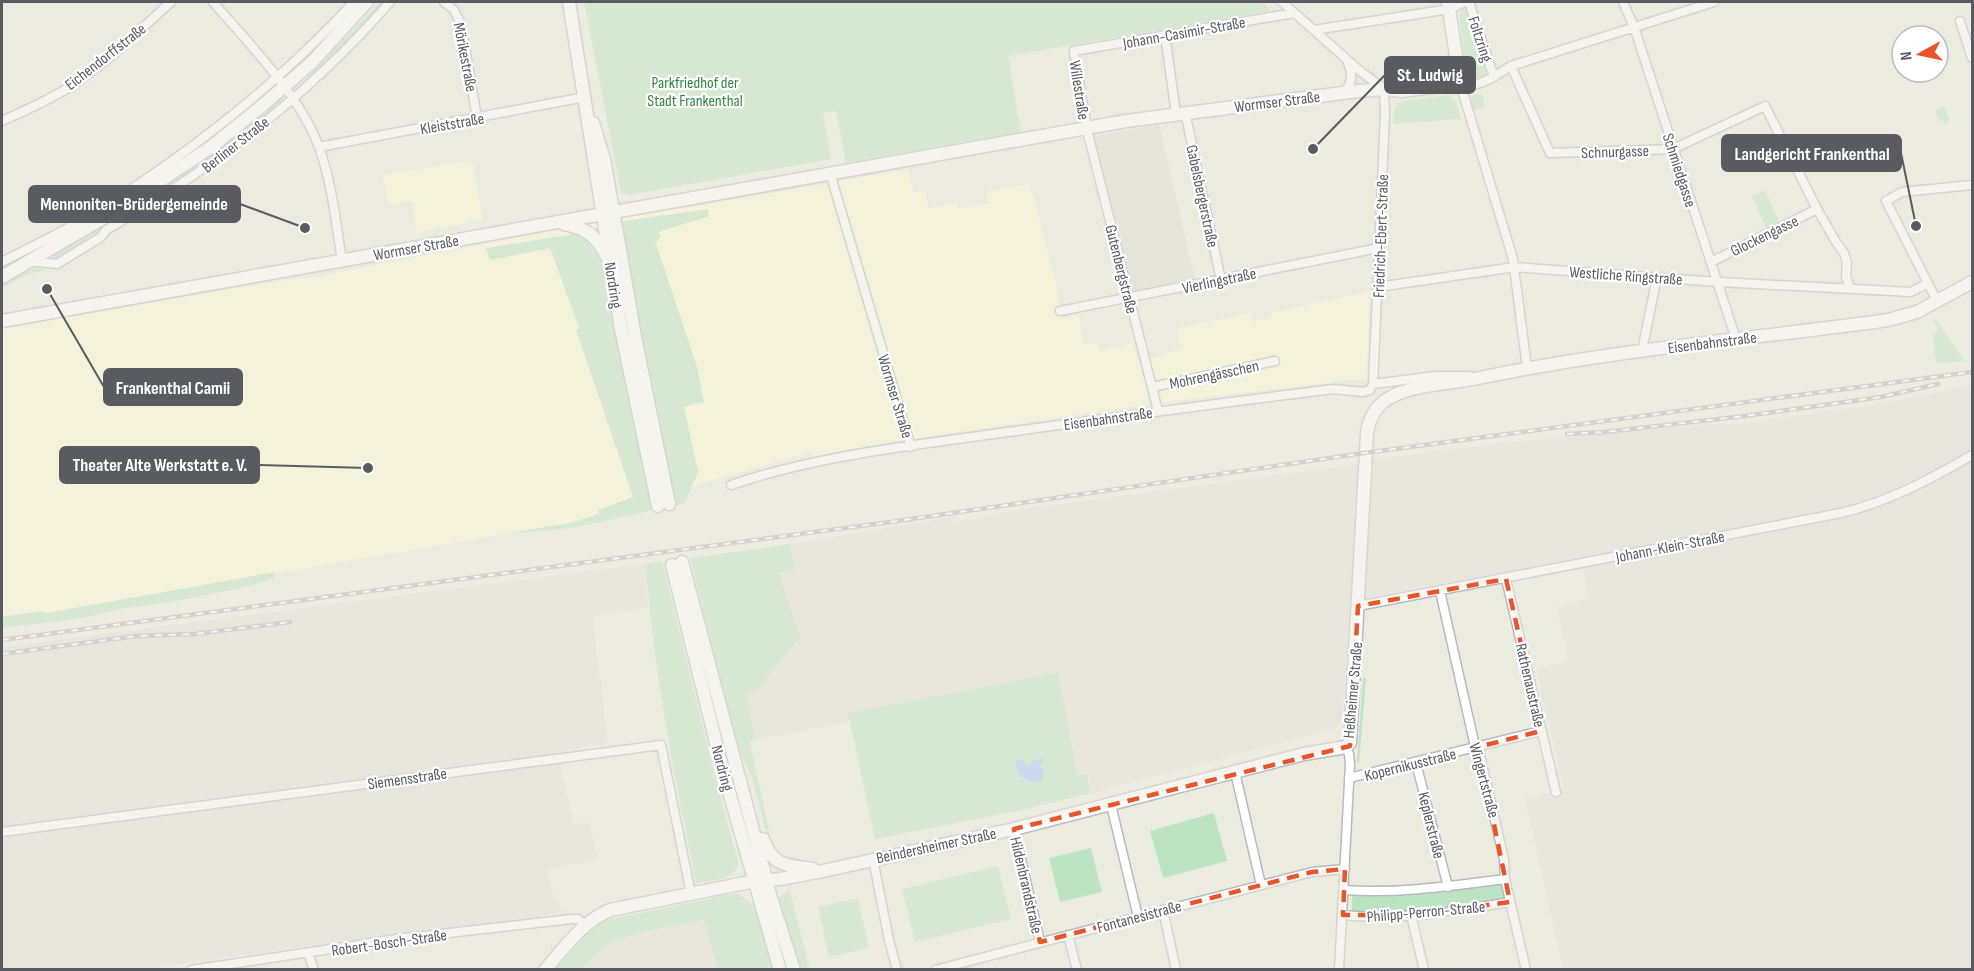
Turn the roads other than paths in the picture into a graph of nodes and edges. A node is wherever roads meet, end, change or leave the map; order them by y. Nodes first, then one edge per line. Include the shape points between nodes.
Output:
1 (168, 2) edge
2 (213, 2) edge
3 (354, 2) edge
4 (367, 2) edge
5 (377, 2) edge
6 (390, 2) edge
7 (444, 2) edge
8 (569, 2) edge
9 (1282, 2) edge
10 (1467, 2) edge
11 (1623, 2) edge
12 (1714, 2) edge
13 (1449, 5) edge
14 (1294, 13) junction
15 (1960, 21) dead end
16 (1634, 27) junction
17 (1314, 30) junction
18 (1165, 35) junction
19 (330, 44) junction
20 (1074, 51) joint
21 (1972, 58) edge
22 (1347, 60) junction
23 (1511, 66) junction
24 (1494, 77) junction
25 (1460, 83) junction
26 (284, 87) junction
27 (1384, 89) junction
28 (1342, 93) junction
29 (585, 97) junction
30 (1180, 113) junction
31 (477, 118) junction
32 (2, 121) edge
33 (1087, 128) junction
34 (319, 147) junction
35 (1673, 149) junction
36 (830, 173) junction
37 (1972, 185) edge
38 (1817, 209) junction
39 (608, 213) junction
40 (557, 222) junction
41 (1379, 248) junction
42 (27, 261) junction
43 (342, 261) junction
44 (2, 262) edge
45 (1711, 262) junction
46 (610, 264) junction
47 (1515, 267) junction
48 (2, 272) edge
49 (2, 277) edge
50 (1657, 277) junction
51 (1221, 280) junction
52 (1718, 282) junction
53 (1972, 282) edge
54 (1928, 283) junction
55 (1378, 287) junction
56 (1850, 289) junction
57 (1130, 299) junction
58 (1937, 301) junction
59 (1060, 311) dead end
60 (2, 321) edge
61 (1736, 339) junction
62 (1642, 351) junction
63 (1275, 361) dead end
64 (1527, 368) junction
65 (1485, 377) junction
66 (1373, 384) junction
67 (1152, 387) junction
68 (1158, 411) junction
69 (1375, 411) joint
70 (911, 447) junction
71 (1972, 455) edge
72 (731, 485) dead end
73 (1506, 579) junction
74 (1440, 591) junction
75 (1358, 606) junction
76 (1541, 731) junction
77 (1346, 747) junction
78 (1478, 747) junction
79 (733, 756) junction
80 (1416, 763) junction
81 (1235, 772) junction
82 (1349, 778) junction
83 (1556, 792) dead end
84 (1111, 805) junction
85 (1014, 829) junction
86 (2, 832) edge
87 (873, 859) junction
88 (1345, 869) junction
89 (823, 871) junction
90 (1505, 879) junction
91 (761, 880) junction
92 (1261, 885) junction
93 (1448, 887) junction
94 (1344, 890) junction
95 (691, 894) junction
96 (1510, 902) junction
97 (1163, 910) junction
98 (1342, 915) junction
99 (1411, 915) junction
100 (1138, 917) junction
101 (585, 925) junction
102 (1068, 935) junction
103 (1040, 942) junction
104 (308, 952) junction
105 (190, 969) edge
106 (314, 969) edge
107 (545, 969) edge
108 (780, 969) edge
109 (794, 969) edge
110 (897, 969) edge
111 (935, 969) edge
112 (1077, 969) edge
113 (1176, 969) edge
114 (1339, 969) edge
115 (1424, 969) edge
116 (1526, 969) edge

1 - 32 street, Eichendorffstraße via 104,61 68,87
2 - 26 street
3 - 26 street, Berliner Straße
4 - 19 main road, Berliner Straße
5 - 19 main road, Berliner Straße
6 - 26 street, Berliner Straße via 339,55
7 - 31 street, Mörikestraße via 454,10 461,24
8 - 29 main road, Nordring
9 - 14 street
10 - 13 street
10 - 24 street, Foltzring
11 - 16 street, Schmiedgasse
12 - 16 street, Wormser Straße
13 - 17 street
13 - 25 main road, Foltzring
14 - 17 street
14 - 18 street, Johann-Casimir-Straße
15 - 21 street
16 - 23 street, Wormser Straße
16 - 35 street, Schmiedgasse
17 - 22 street
18 - 20 street, Johann-Casimir-Straße
18 - 30 street, Gabelsbergerstraße
19 - 26 main road, Berliner Straße
20 - 33 street, Willestraße
22 - 27 street
22 - 28 street via 1352,78
23 - 24 street, Wormser Straße
23 - 35 street, Schnurgasse via 1550,153
24 - 25 street, Wormser Straße via 1471,86
25 - 27 main road, Wormser Straße via 1402,91
25 - 47 street
26 - 34 street
26 - 42 main road, Berliner Straße via 182,168
26 - 42 street, Berliner Straße via 228,151 186,182 57,264
26 - 44 street, Berliner Straße via 77,223
27 - 28 main road, Wormser Straße
27 - 41 street, Friedrich-Ebert-Straße
28 - 30 main road, Wormser Straße
29 - 31 street, Kleiststraße
29 - 39 main road, Nordring via 590,140
30 - 33 main road, Wormser Straße
30 - 51 street, Gabelsbergerstraße
31 - 34 street, Kleiststraße
33 - 36 main road, Wormser Straße
33 - 57 street, Gutenbergstraße
34 - 43 street
35 - 38 street, Schnurgasse via 1766,106
35 - 45 street, Schmiedgasse
36 - 39 main road, Wormser Straße
36 - 70 street, Wormser Straße
37 - 54 street via 1902,192 1886,201
38 - 45 street, Glockengasse
38 - 56 street via 1844,253
39 - 40 main road, Wormser Straße
39 - 46 main road, Nordring
39 - 46 main road, Nordring via 636,342 664,505 621,328
40 - 43 main road, Wormser Straße
40 - 46 main road via 590,233
41 - 51 street, Vierlingstraße
41 - 55 street, Friedrich-Ebert-Straße
42 - 48 main road, Berliner Straße
42 - 49 main road, Berliner Straße
43 - 60 main road, Wormser Straße
45 - 52 street, Schmiedgasse
47 - 50 street, Westliche Ringstraße
47 - 55 street, Westliche Ringstraße
47 - 64 street
50 - 52 street, Westliche Ringstraße
50 - 62 street
51 - 57 street, Vierlingstraße
52 - 56 street, Westliche Ringstraße
52 - 61 street, Schmiedgasse
53 - 58 main road, Eisenbahnstraße
54 - 56 street, Westliche Ringstraße via 1911,291
54 - 58 street
55 - 66 street, Friedrich-Ebert-Straße
57 - 59 street, Vierlingstraße
57 - 67 street, Gutenbergstraße
58 - 61 main road, Eisenbahnstraße via 1917,312 1888,320
61 - 62 main road, Eisenbahnstraße
62 - 64 main road, Eisenbahnstraße
63 - 67 street, Mohrengässchen
64 - 65 main road, Eisenbahnstraße
65 - 66 street, Eisenbahnstraße via 1436,376
65 - 69 main road, Eisenbahnstraße via 1406,390 1386,399
66 - 68 street, Eisenbahnstraße via 1363,392 1334,388
67 - 68 street, Gutenbergstraße
68 - 70 street, Eisenbahnstraße
69 - 75 main road, Heßheimer Straße via 1366,438
70 - 72 street, Eisenbahnstraße via 808,463
71 - 73 street, Johann-Klein-Straße via 1941,474 1856,510
73 - 74 street, Johann-Klein-Straße
73 - 76 street, Rathenaustraße
74 - 75 street, Johann-Klein-Straße
74 - 78 street, Wingertstraße
75 - 77 main road, Heßheimer Straße via 1350,743
76 - 78 street, Kopernikusstraße
76 - 83 street, Rathenaustraße
77 - 81 main road, Beindersheimer Straße
77 - 82 street, Heßheimer Straße
78 - 80 street, Kopernikusstraße
78 - 90 street, Wingertstraße via 1504,859
79 - 89 main road, Nordring via 773,858 788,866
79 - 91 main road, Nordring
79 - 91 main road, Nordring via 677,563 722,767
80 - 82 street, Kopernikusstraße
80 - 93 street, Keplerstraße
81 - 84 main road, Beindersheimer Straße
81 - 92 street
82 - 88 street, Heßheimer Straße
84 - 85 main road, Beindersheimer Straße
84 - 100 street
85 - 87 main road, Beindersheimer Straße
85 - 103 street, Hildenbrandstraße
86 - 95 street, Siemensstraße via 661,745
87 - 89 main road, Beindersheimer Straße
87 - 110 street
88 - 92 street, Fontanesistraße via 1312,872
88 - 94 street, Heßheimer Straße
89 - 91 main road, Beindersheimer Straße
90 - 93 street, Philipp-Perron-Straße
90 - 96 street, Wingertstraße
91 - 95 main road, Beindersheimer Straße
91 - 108 main road, Nordring
91 - 109 main road, Nordring
92 - 97 street, Fontanesistraße
93 - 94 street, Philipp-Perron-Straße via 1386,892
94 - 98 street, Heßheimer Straße
95 - 101 main road, Beindersheimer Straße via 610,910
96 - 99 street, Philipp-Perron-Straße
96 - 116 street, Wingertstraße
97 - 100 street, Fontanesistraße
97 - 113 street
98 - 99 street, Philipp-Perron-Straße
98 - 114 street, Heßheimer Straße
99 - 115 street
100 - 102 street, Fontanesistraße
101 - 104 street, Robert-Bosch-Straße via 571,919
101 - 107 main road, Beindersheimer Straße
102 - 103 street, Fontanesistraße
102 - 112 street, Hildenbrandstraße
103 - 111 street, Fontanesistraße
104 - 105 street, Robert-Bosch-Straße
104 - 106 street

